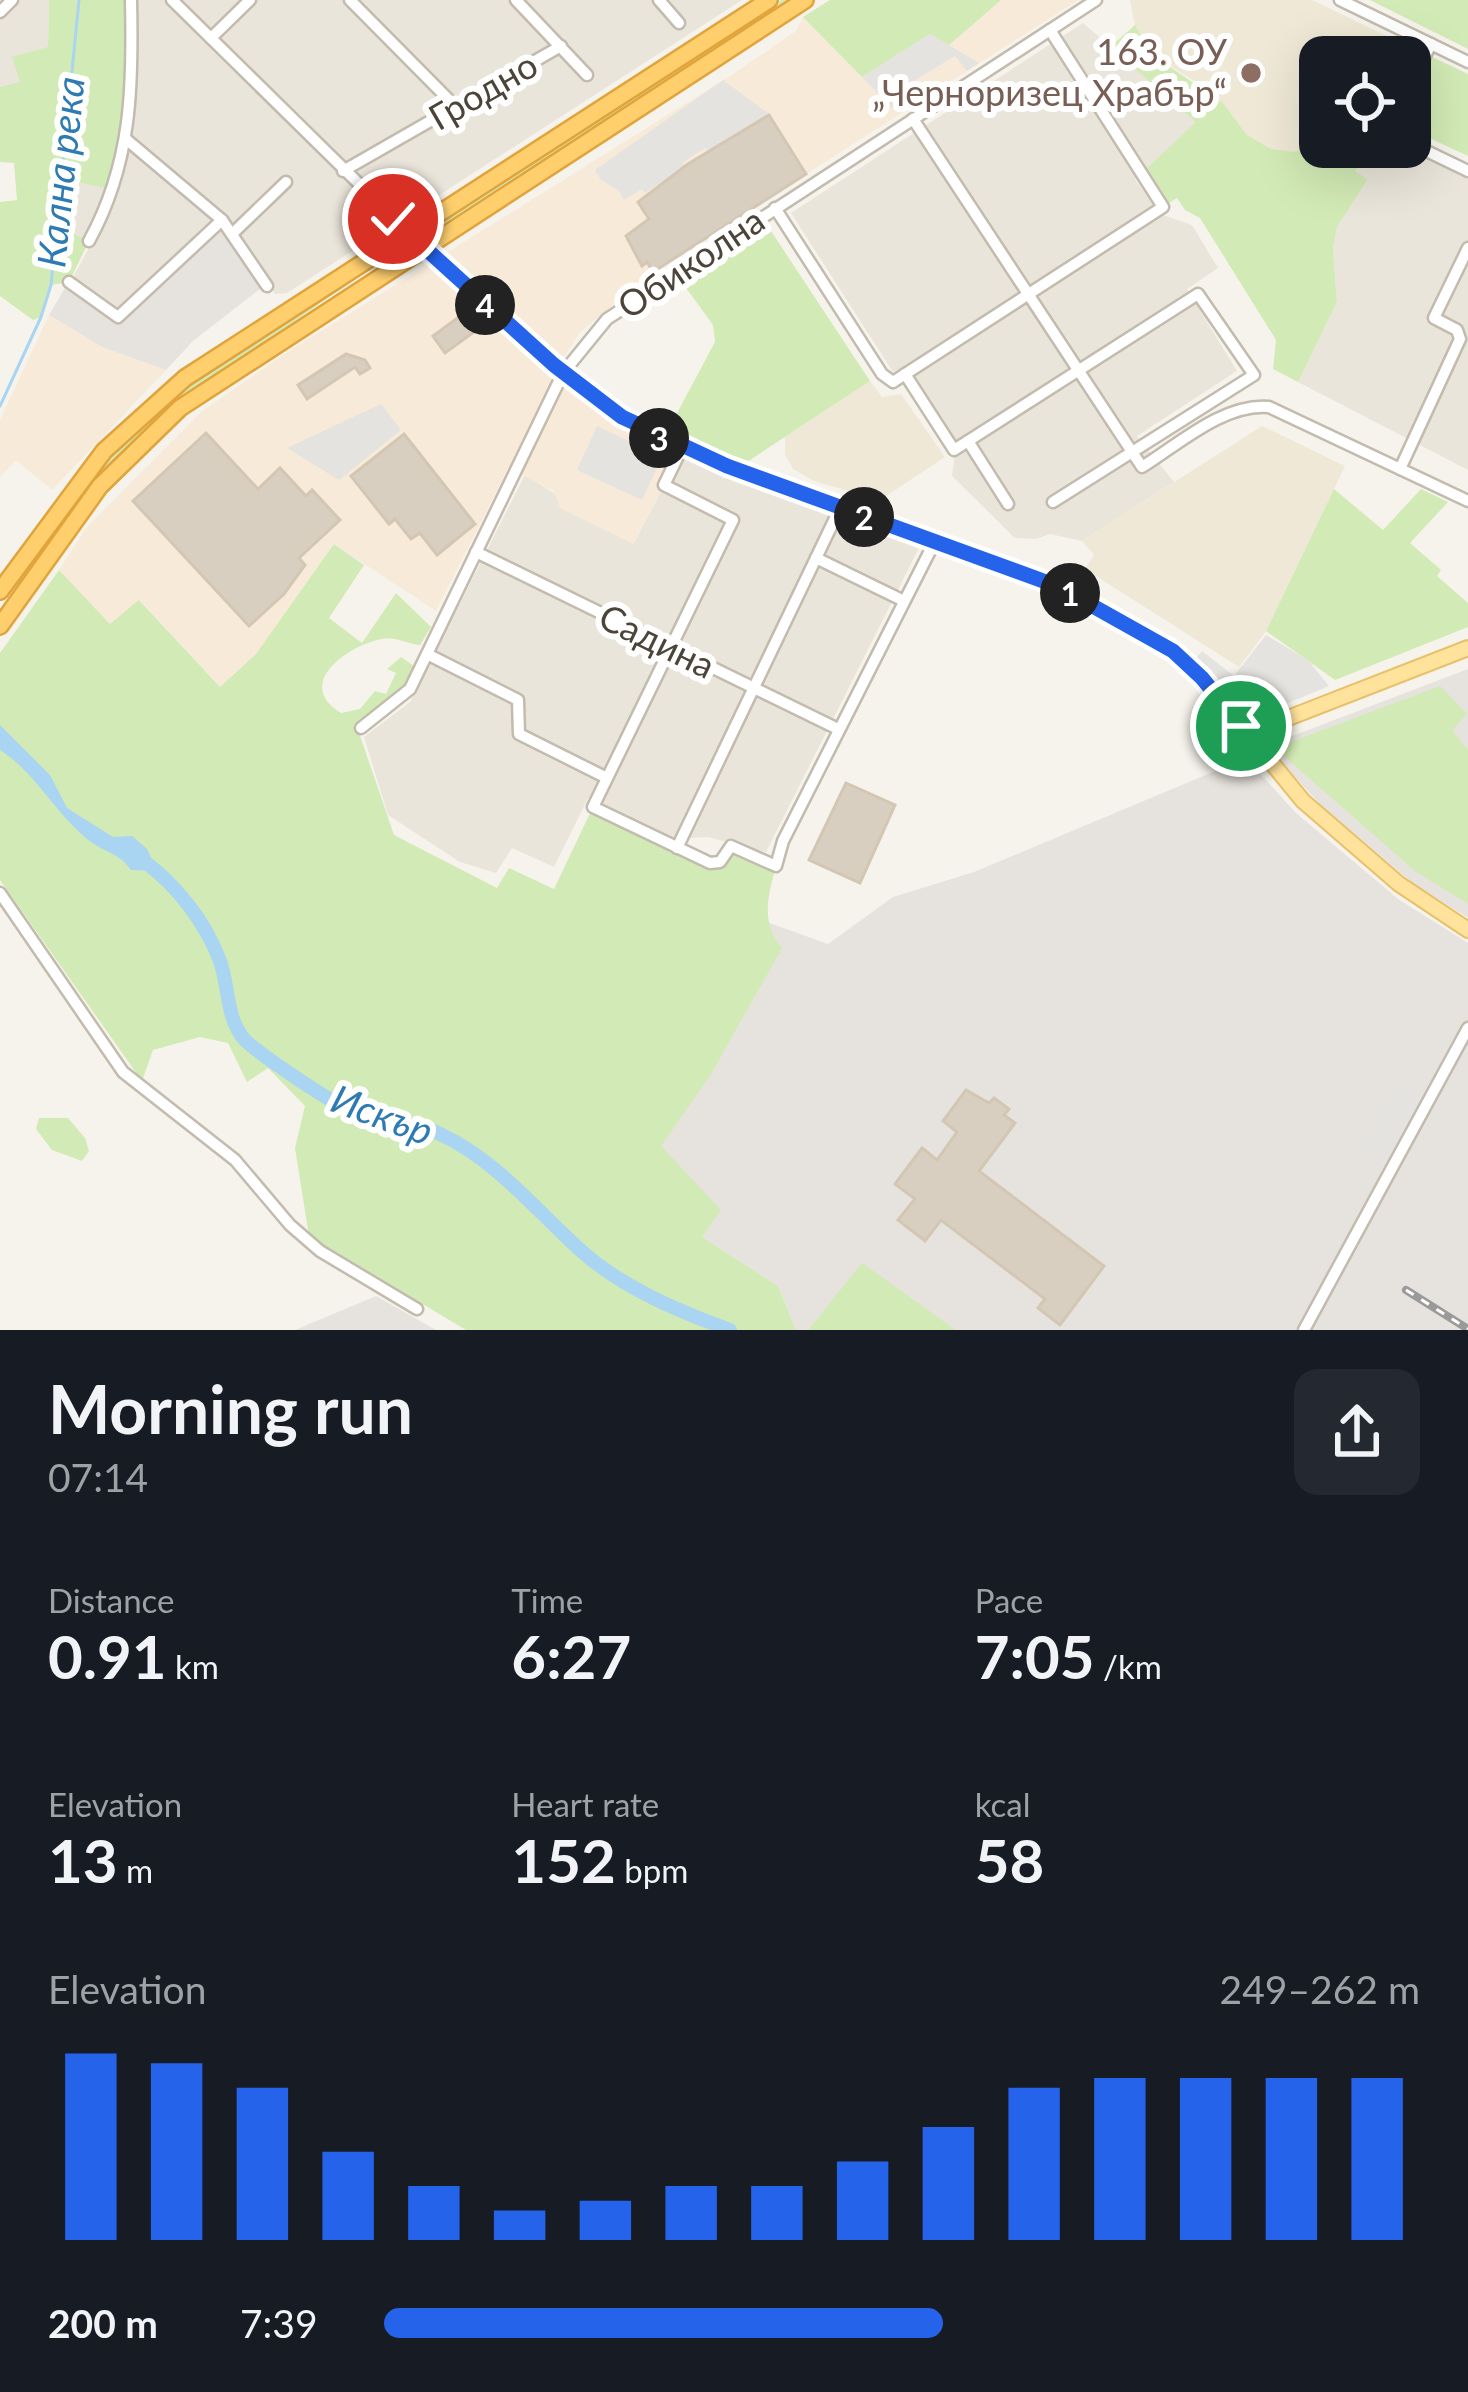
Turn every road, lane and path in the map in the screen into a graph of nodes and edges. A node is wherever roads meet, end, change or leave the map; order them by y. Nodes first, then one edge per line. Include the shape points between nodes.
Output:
1 (12, 0) edge
2 (131, 0) edge
3 (172, 0) edge
4 (250, 0) edge
5 (350, 0) edge
6 (516, 0) edge
7 (659, 0) edge
8 (769, 0) edge
9 (805, 0) edge
10 (1096, 0) edge
11 (1340, 0) edge
12 (0, 13) edge
13 (679, 23) dead end
14 (1050, 30) junction
15 (1414, 36) edge
16 (211, 38) junction
17 (1431, 44) edge
18 (560, 46) junction
19 (1468, 62) edge
20 (587, 75) dead end
21 (456, 107) junction
22 (913, 119) junction
23 (127, 140) junction
24 (1431, 153) edge
25 (343, 171) junction
26 (1468, 171) edge
27 (286, 182) dead end
28 (775, 208) junction
29 (222, 220) junction
30 (408, 232) junction
31 (232, 234) junction
32 (89, 241) dead end
33 (423, 247) junction
34 (1468, 248) edge
35 (69, 282) dead end
36 (267, 286) dead end
37 (1027, 295) junction
38 (1077, 372) junction
39 (563, 373) junction
40 (905, 374) junction
41 (968, 442) junction
42 (682, 448) junction
43 (1130, 453) junction
44 (1400, 469) junction
45 (1468, 500) edge
46 (1053, 502) dead end
47 (1008, 504) dead end
48 (840, 508) junction
49 (934, 543) junction
50 (476, 552) junction
51 (816, 558) junction
52 (0, 591) edge
53 (904, 602) junction
54 (0, 626) edge
55 (671, 647) junction
56 (1468, 647) edge
57 (429, 655) junction
58 (754, 688) junction
59 (361, 728) dead end
60 (838, 729) junction
61 (1247, 734) junction
62 (607, 778) junction
63 (677, 848) junction
64 (0, 892) edge
65 (1468, 930) edge
66 (1468, 1028) edge
67 (418, 1309) dead end
68 (1304, 1330) edge

1 - 12 street
2 - 23 street
3 - 16 street
4 - 16 street
5 - 21 street
6 - 18 street
7 - 13 street
8 - 30 highway
9 - 33 highway
10 - 14 street, Обиколна
11 - 15 street
14 - 22 street, Обиколна
14 - 37 street via 1163,207
16 - 25 street
17 - 19 street
18 - 20 street
18 - 21 street, Гродно
21 - 25 street, Гродно
22 - 28 street, Обиколна
22 - 37 street
23 - 29 street
23 - 32 street
24 - 26 street
25 - 30 street
27 - 31 street
28 - 39 street, Обиколна via 618,310
28 - 40 street via 882,374 893,382
29 - 31 street
29 - 35 street via 118,317
30 - 33 main road
30 - 52 highway via 150,406 82,476
31 - 36 street
33 - 39 main road
33 - 54 highway via 164,421 85,505
34 - 44 street via 1434,318 1460,339
37 - 38 street
37 - 40 street
38 - 41 street
38 - 43 street
38 - 43 street via 1198,294 1254,375
39 - 42 main road
39 - 50 street, Обиколна
40 - 41 street via 954,450
41 - 47 street
42 - 48 main road
42 - 55 street via 664,485 734,520
43 - 44 street via 1142,467 1253,406
43 - 46 street
44 - 45 street
48 - 49 main road
48 - 51 street
49 - 53 street
49 - 61 main road via 1057,586 1173,651
50 - 55 street, Садина
50 - 57 street, Обиколна
51 - 53 street
51 - 58 street
53 - 60 street
55 - 58 street, Садина
55 - 62 street
56 - 61 main road
57 - 59 street, Обиколна via 410,689
57 - 62 street via 518,700 519,734
58 - 60 street, Садина
58 - 63 street
60 - 63 street via 776,866 731,847 710,863
61 - 65 main road via 1303,801 1399,884
62 - 63 street via 593,807
64 - 67 street via 133,1082 235,1160 320,1251
66 - 68 street

